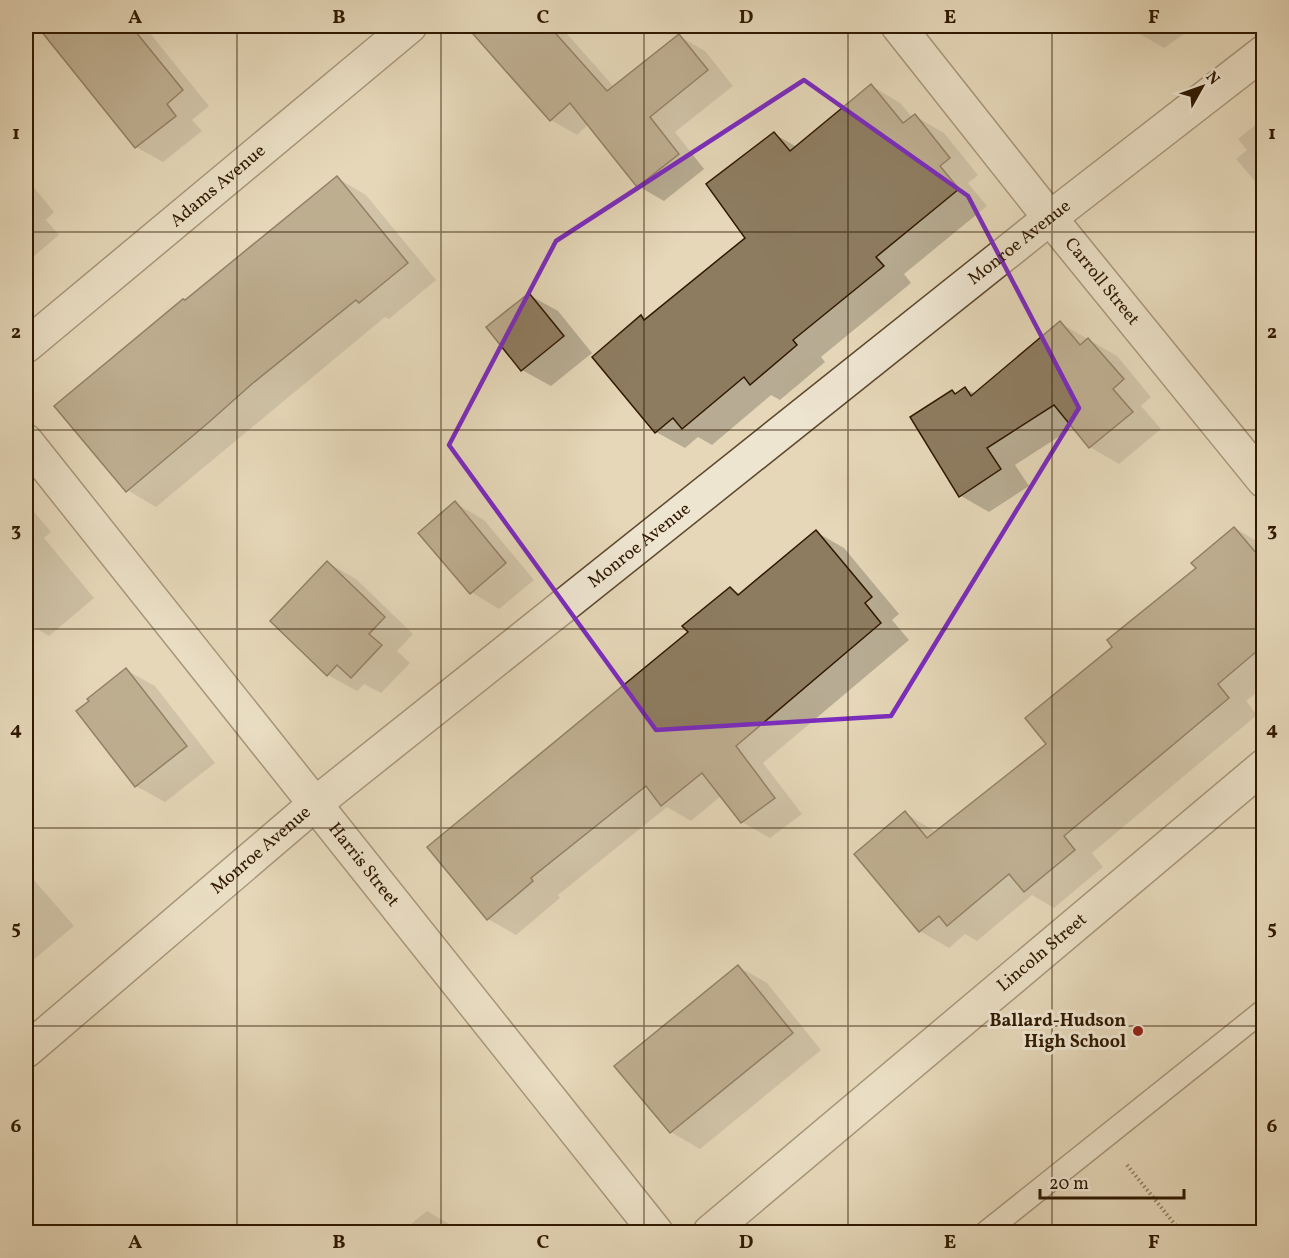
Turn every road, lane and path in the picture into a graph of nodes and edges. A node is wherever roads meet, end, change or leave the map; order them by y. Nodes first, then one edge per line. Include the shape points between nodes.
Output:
1 (410, 26) edge
2 (898, 26) edge
3 (1263, 52) edge
4 (1050, 219) junction
5 (26, 346) edge
6 (26, 441) edge
7 (1263, 481) edge
8 (1263, 766) edge
9 (315, 804) junction
10 (1263, 1010) edge
11 (26, 1052) edge
12 (1104, 1137) junction
13 (656, 1233) edge
14 (710, 1233) edge
15 (986, 1233) edge
16 (1181, 1233) edge

1 - 5 street, Adams Avenue
2 - 4 street, Carroll Street
3 - 4 street, Monroe Avenue
4 - 7 street, Carroll Street
4 - 9 street, Monroe Avenue
6 - 9 street, Harris Street
8 - 14 street, Lincoln Street
9 - 11 street, Monroe Avenue
9 - 13 street, Harris Street
10 - 12 lane
12 - 15 lane
12 - 16 path

